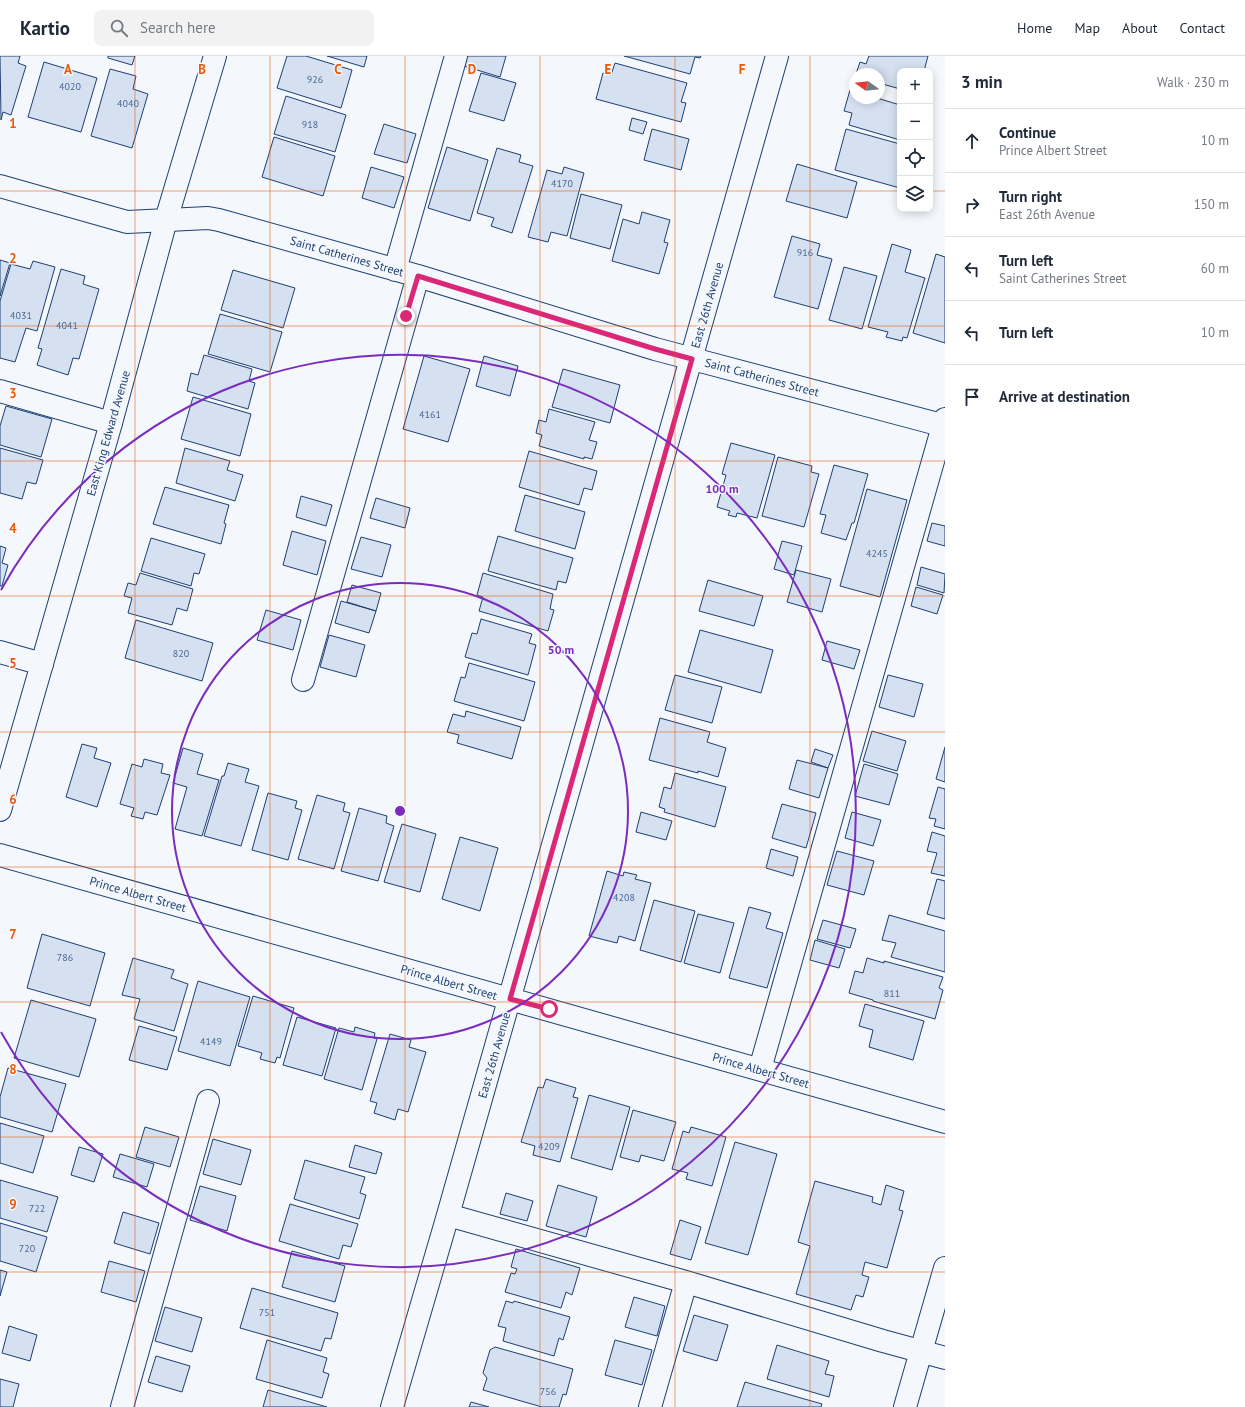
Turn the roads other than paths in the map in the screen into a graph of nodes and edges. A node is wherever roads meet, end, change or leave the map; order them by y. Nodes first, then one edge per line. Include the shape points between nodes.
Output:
1 (215, 56) edge
2 (456, 56) edge
3 (777, 56) edge
4 (0, 186) edge
5 (166, 220) junction
6 (395, 270) junction
7 (418, 276) junction
8 (692, 359) junction
9 (0, 391) edge
10 (111, 423) junction
11 (944, 424) edge
12 (0, 652) edge
13 (42, 664) junction
14 (303, 680) dead end
15 (0, 810) edge
16 (0, 855) edge
17 (510, 999) junction
18 (760, 1069) junction
19 (208, 1100) dead end
20 (945, 1122) edge
21 (448, 1215) junction
22 (945, 1268) edge
23 (686, 1282) junction
24 (922, 1352) junction
25 (945, 1358) edge
26 (122, 1407) edge
27 (392, 1407) edge
28 (650, 1407) edge
29 (905, 1407) edge

1 - 5 street, East King Edward Avenue
2 - 6 street
3 - 8 street, East 26th Avenue
4 - 5 street, Saint Catherines Street via 126,222
5 - 6 street, Saint Catherines Street via 208,218
5 - 10 street, East King Edward Avenue
6 - 7 street, Saint Catherines Street
7 - 8 street, Saint Catherines Street
7 - 14 street
8 - 11 street, Saint Catherines Street
8 - 17 street, East 26th Avenue
9 - 10 street
10 - 13 street, East King Edward Avenue
11 - 18 street
12 - 13 street
13 - 15 street, East King Edward Avenue
16 - 17 street, Prince Albert Street
17 - 18 street, Prince Albert Street
17 - 21 street, East 26th Avenue
18 - 20 street, Prince Albert Street
19 - 26 street
21 - 23 street
21 - 27 street, East 26th Avenue
22 - 24 street
23 - 24 street
23 - 28 street
24 - 25 street
24 - 29 street

